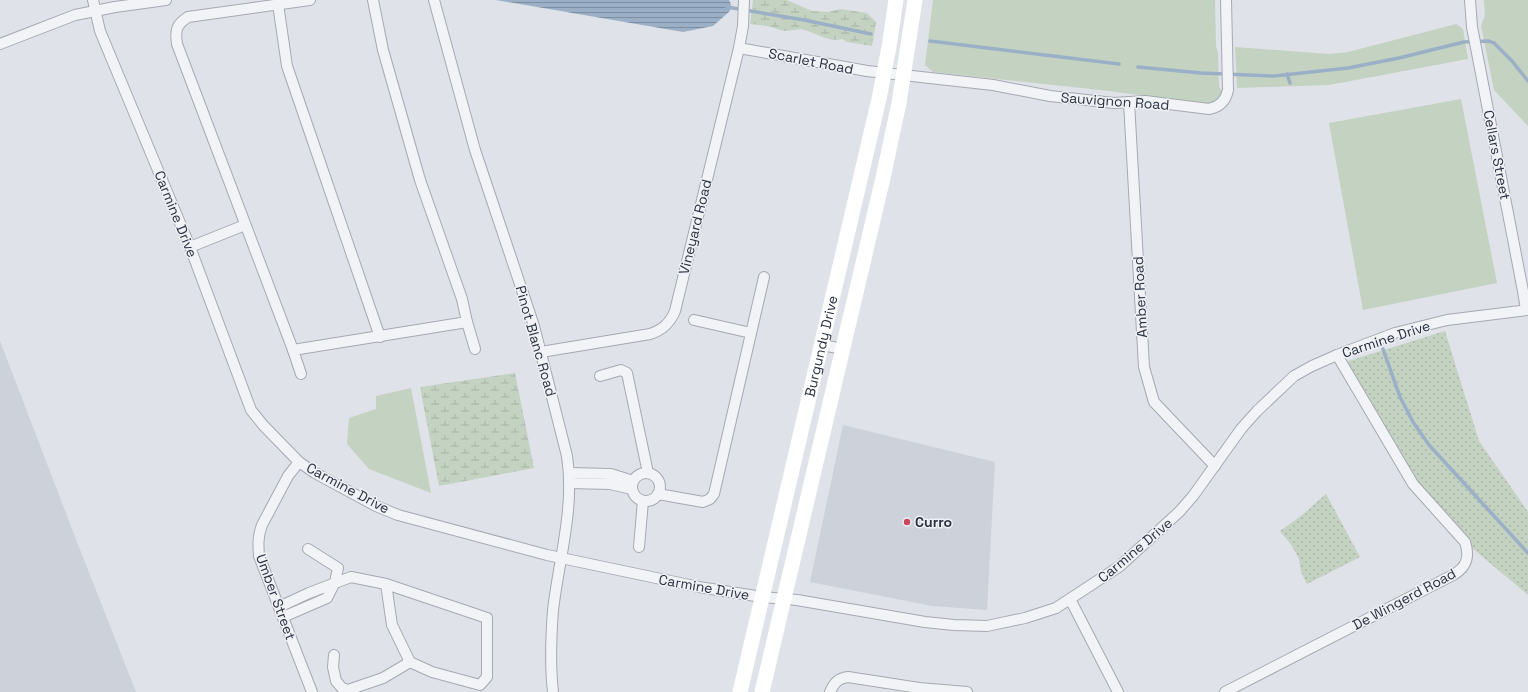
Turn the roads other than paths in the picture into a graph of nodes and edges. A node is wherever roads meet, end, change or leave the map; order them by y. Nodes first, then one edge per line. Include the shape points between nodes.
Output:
1 (93, 0) edge
2 (166, 0) edge
3 (310, 0) edge
4 (373, 0) edge
5 (434, 0) edge
6 (744, 0) edge
7 (896, 0) edge
8 (915, 0) edge
9 (1226, 0) edge
10 (1470, 0) edge
11 (278, 4) junction
12 (95, 10) junction
13 (0, 44) edge
14 (739, 48) junction
15 (884, 73) junction
16 (903, 75) junction
17 (1129, 102) junction
18 (245, 226) junction
19 (190, 247) junction
20 (764, 277) dead end
21 (1527, 310) edge
22 (694, 320) dead end
23 (467, 322) junction
24 (751, 333) junction
25 (380, 337) junction
26 (822, 345) junction
27 (475, 348) dead end
28 (842, 349) junction
29 (294, 350) junction
30 (541, 352) junction
31 (1337, 355) junction
32 (301, 374) dead end
33 (600, 376) dead end
34 (299, 462) junction
35 (1215, 466) junction
36 (648, 473) junction
37 (569, 478) junction
38 (632, 485) junction
39 (658, 494) junction
40 (643, 501) junction
41 (639, 547) dead end
42 (308, 549) dead end
43 (561, 558) junction
44 (335, 582) junction
45 (386, 584) junction
46 (762, 597) junction
47 (784, 598) junction
48 (1070, 599) junction
49 (279, 607) junction
50 (283, 617) junction
51 (334, 654) dead end
52 (410, 662) junction
53 (312, 692) edge
54 (553, 692) edge
55 (740, 692) edge
56 (762, 692) edge
57 (830, 692) edge
58 (967, 692) edge
59 (1118, 692) edge
60 (1225, 692) edge

1 - 12 street, Carmine Drive
2 - 12 street
3 - 11 street
4 - 23 street via 383,50 420,180 462,299
5 - 30 street, Pinot Blanc Road via 475,150
6 - 14 street, Vineyard Road
7 - 15 main road, Burgundy Drive
8 - 16 main road, Burgundy Drive
9 - 17 street, Sauvignon Road via 1228,90 1222,103 1210,109 1145,101
10 - 21 street, Cellars Street via 1472,27
11 - 18 street via 188,17 180,22 175,32 177,44
11 - 25 street via 287,66
12 - 13 street via 75,15
12 - 19 street, Carmine Drive via 100,31
14 - 15 street, Scarlet Road
14 - 30 street, Vineyard Road via 670,321 662,329 650,334
15 - 16 street, Scarlet Road
15 - 26 main road, Burgundy Drive
16 - 17 street, Sauvignon Road via 993,85 1050,96 1114,103
16 - 28 main road, Burgundy Drive via 884,178
17 - 35 street, Amber Road via 1144,367 1154,402
18 - 19 street
18 - 29 street
19 - 34 street, Carmine Drive via 251,410
20 - 24 street
21 - 31 street, Carmine Drive via 1432,323
22 - 24 street
23 - 25 street
23 - 27 street
24 - 39 street via 714,494 703,502
25 - 29 street
26 - 28 street
26 - 46 main road, Burgundy Drive
28 - 47 main road, Burgundy Drive
29 - 32 street
30 - 37 street, Pinot Blanc Road via 565,445
31 - 35 street, Carmine Drive via 1294,376 1276,392 1241,429
31 - 60 street, De Wingerd Road via 1414,484 1465,542 1468,553 1466,564 1454,574
33 - 36 street via 620,370 627,373
34 - 43 street, Carmine Drive via 379,508
34 - 49 street, Umber Street via 288,476 262,525 258,542 259,556
35 - 48 street, Carmine Drive via 1193,496 1168,523 1120,566
36 - 38 street via 639,475
36 - 39 street via 658,481
37 - 38 street
37 - 43 street, Pinot Blanc Road
38 - 40 street via 636,497
39 - 40 street via 652,500
40 - 41 street
42 - 44 street via 338,568
43 - 46 street, Carmine Drive via 699,587
43 - 54 street, Pinot Blanc Road via 552,623
44 - 45 street via 351,576
44 - 49 street
44 - 50 street via 327,598
45 - 52 street via 392,625
45 - 52 street via 487,618 487,677 480,685 432,672
46 - 47 street, Carmine Drive
46 - 55 main road, Burgundy Drive
47 - 48 street, Carmine Drive via 925,622 986,626 1043,613
47 - 56 main road, Burgundy Drive
48 - 59 street
49 - 50 street, Umber Street
50 - 53 street, Umber Street
51 - 52 street via 336,681 348,690 383,678
57 - 58 street via 838,680 848,677 919,688

